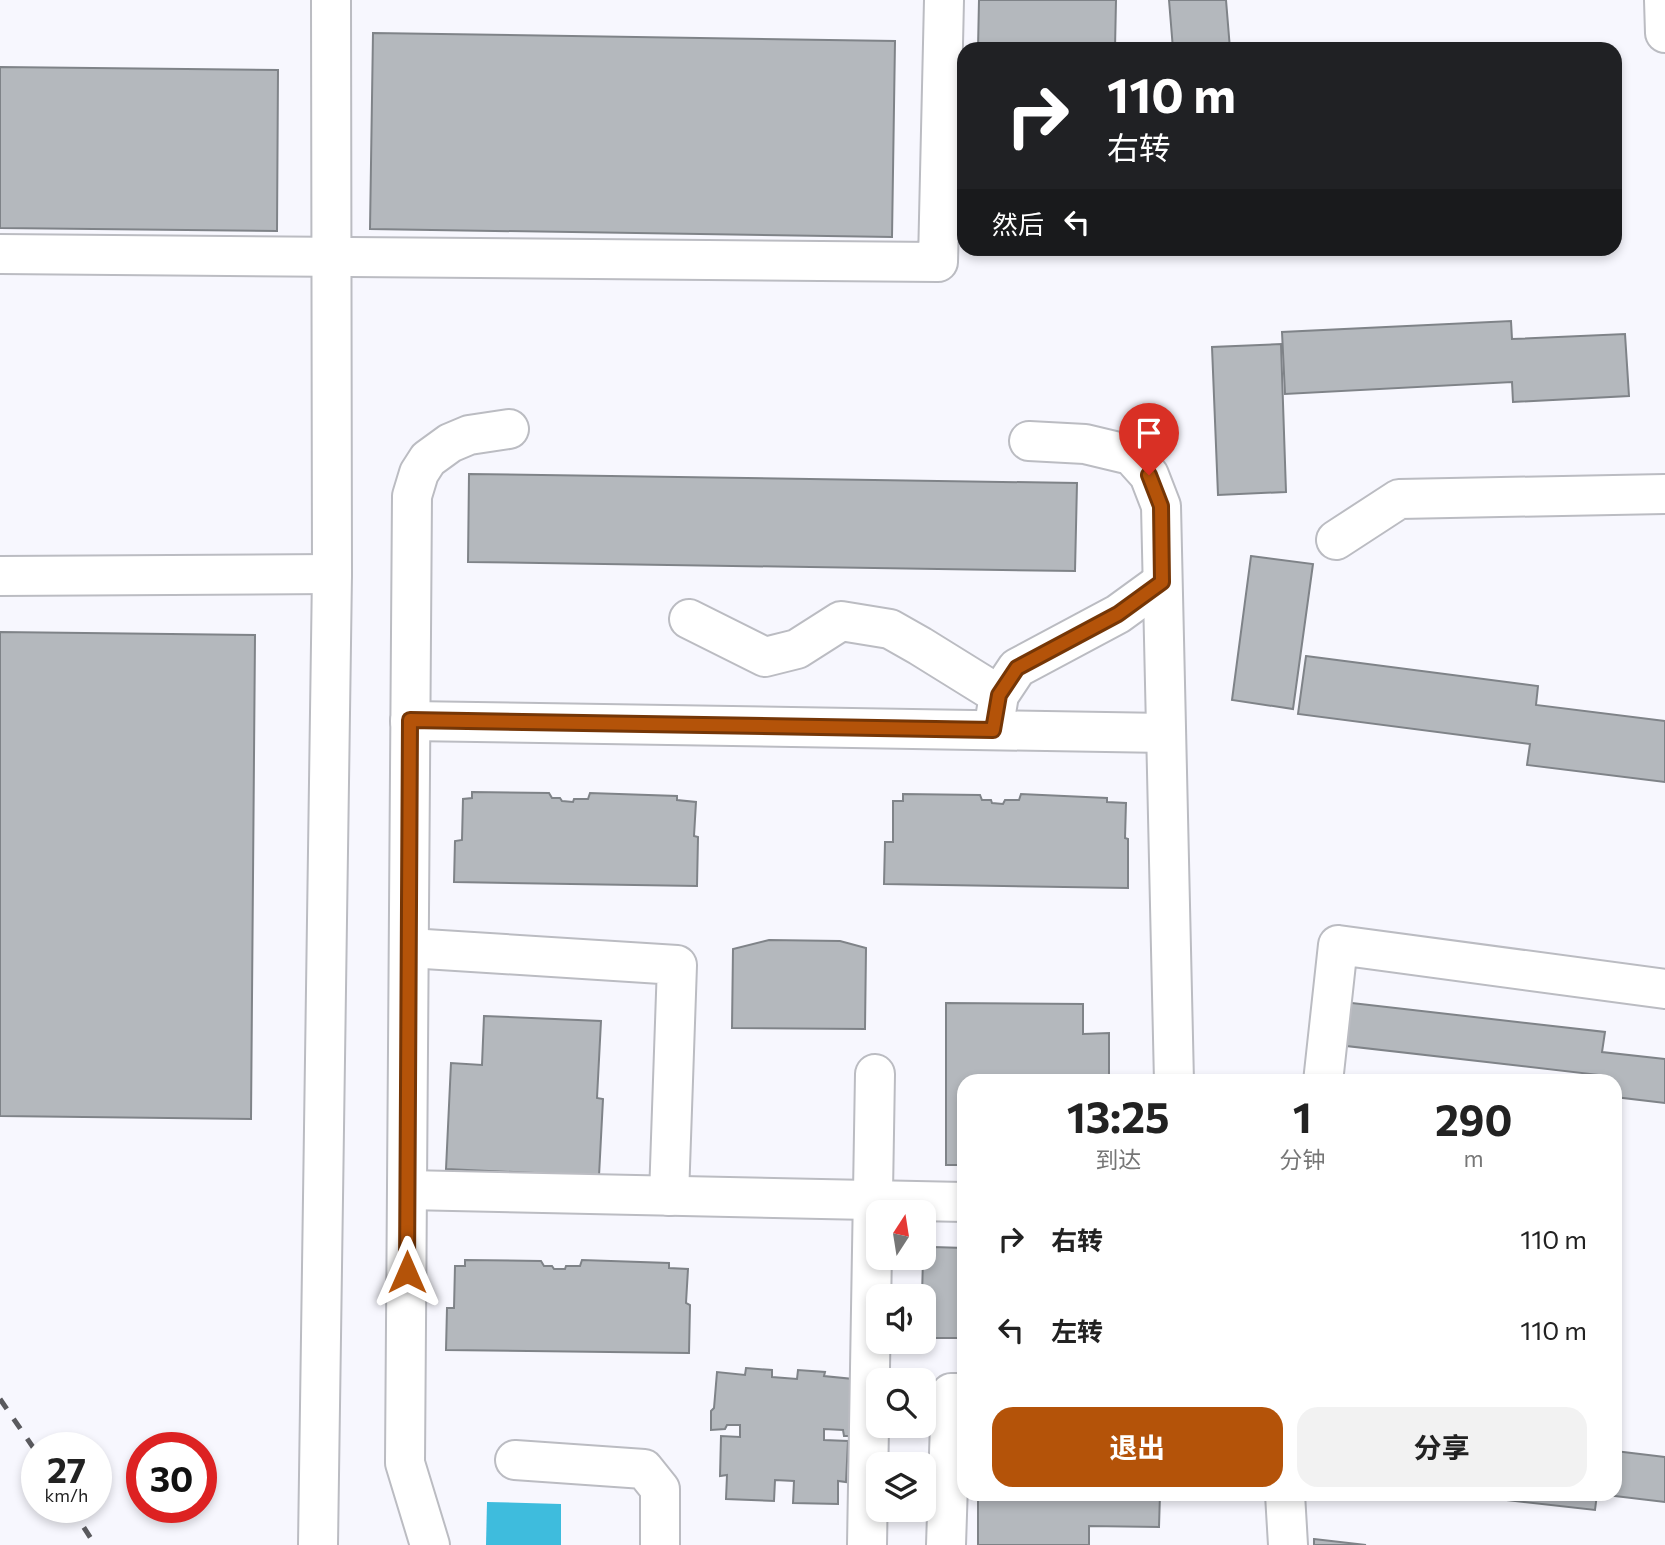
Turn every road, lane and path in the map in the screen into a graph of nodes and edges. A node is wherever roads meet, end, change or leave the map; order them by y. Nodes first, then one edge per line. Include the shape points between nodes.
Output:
1 (331, 0) edge
2 (944, 0) edge
3 (1664, 0) edge
4 (1665, 33) edge
5 (0, 254) edge
6 (331, 257) junction
7 (509, 429) dead end
8 (1029, 441) dead end
9 (1665, 494) edge
10 (1336, 540) dead end
11 (332, 574) junction
12 (0, 576) edge
13 (1162, 582) junction
14 (689, 619) dead end
15 (996, 713) junction
16 (410, 720) junction
17 (1166, 733) junction
18 (409, 948) junction
19 (1665, 989) edge
20 (875, 1074) dead end
21 (1174, 1074) edge
22 (1324, 1074) edge
23 (407, 1190) junction
24 (669, 1196) junction
25 (873, 1200) joint
26 (936, 1201) edge
27 (957, 1202) edge
28 (872, 1270) edge
29 (957, 1393) edge
30 (515, 1460) dead end
31 (1285, 1501) edge
32 (318, 1545) edge
33 (430, 1545) edge
34 (660, 1545) edge
35 (867, 1545) edge
36 (946, 1545) edge
37 (1288, 1545) edge

1 - 6 street
2 - 6 street via 938,262
3 - 4 street
5 - 6 street
6 - 11 street
7 - 16 street via 450,443 428,459 419,473 412,496
8 - 13 street via 1085,444 1131,455 1149,475 1161,506
9 - 10 street via 1399,499
11 - 12 street
11 - 32 street
13 - 15 street via 1118,614 1017,668
13 - 17 street
14 - 15 street via 765,657 797,649 841,621 890,629 920,646
15 - 16 street
15 - 17 street
16 - 18 street
17 - 21 street
18 - 23 street
18 - 24 street via 677,965
19 - 22 street via 1338,945
20 - 25 street
23 - 24 street
23 - 33 street via 405,1463
24 - 25 street
26 - 27 street
28 - 35 street
29 - 36 street via 951,1393
30 - 34 street via 645,1469 660,1489
31 - 37 street

